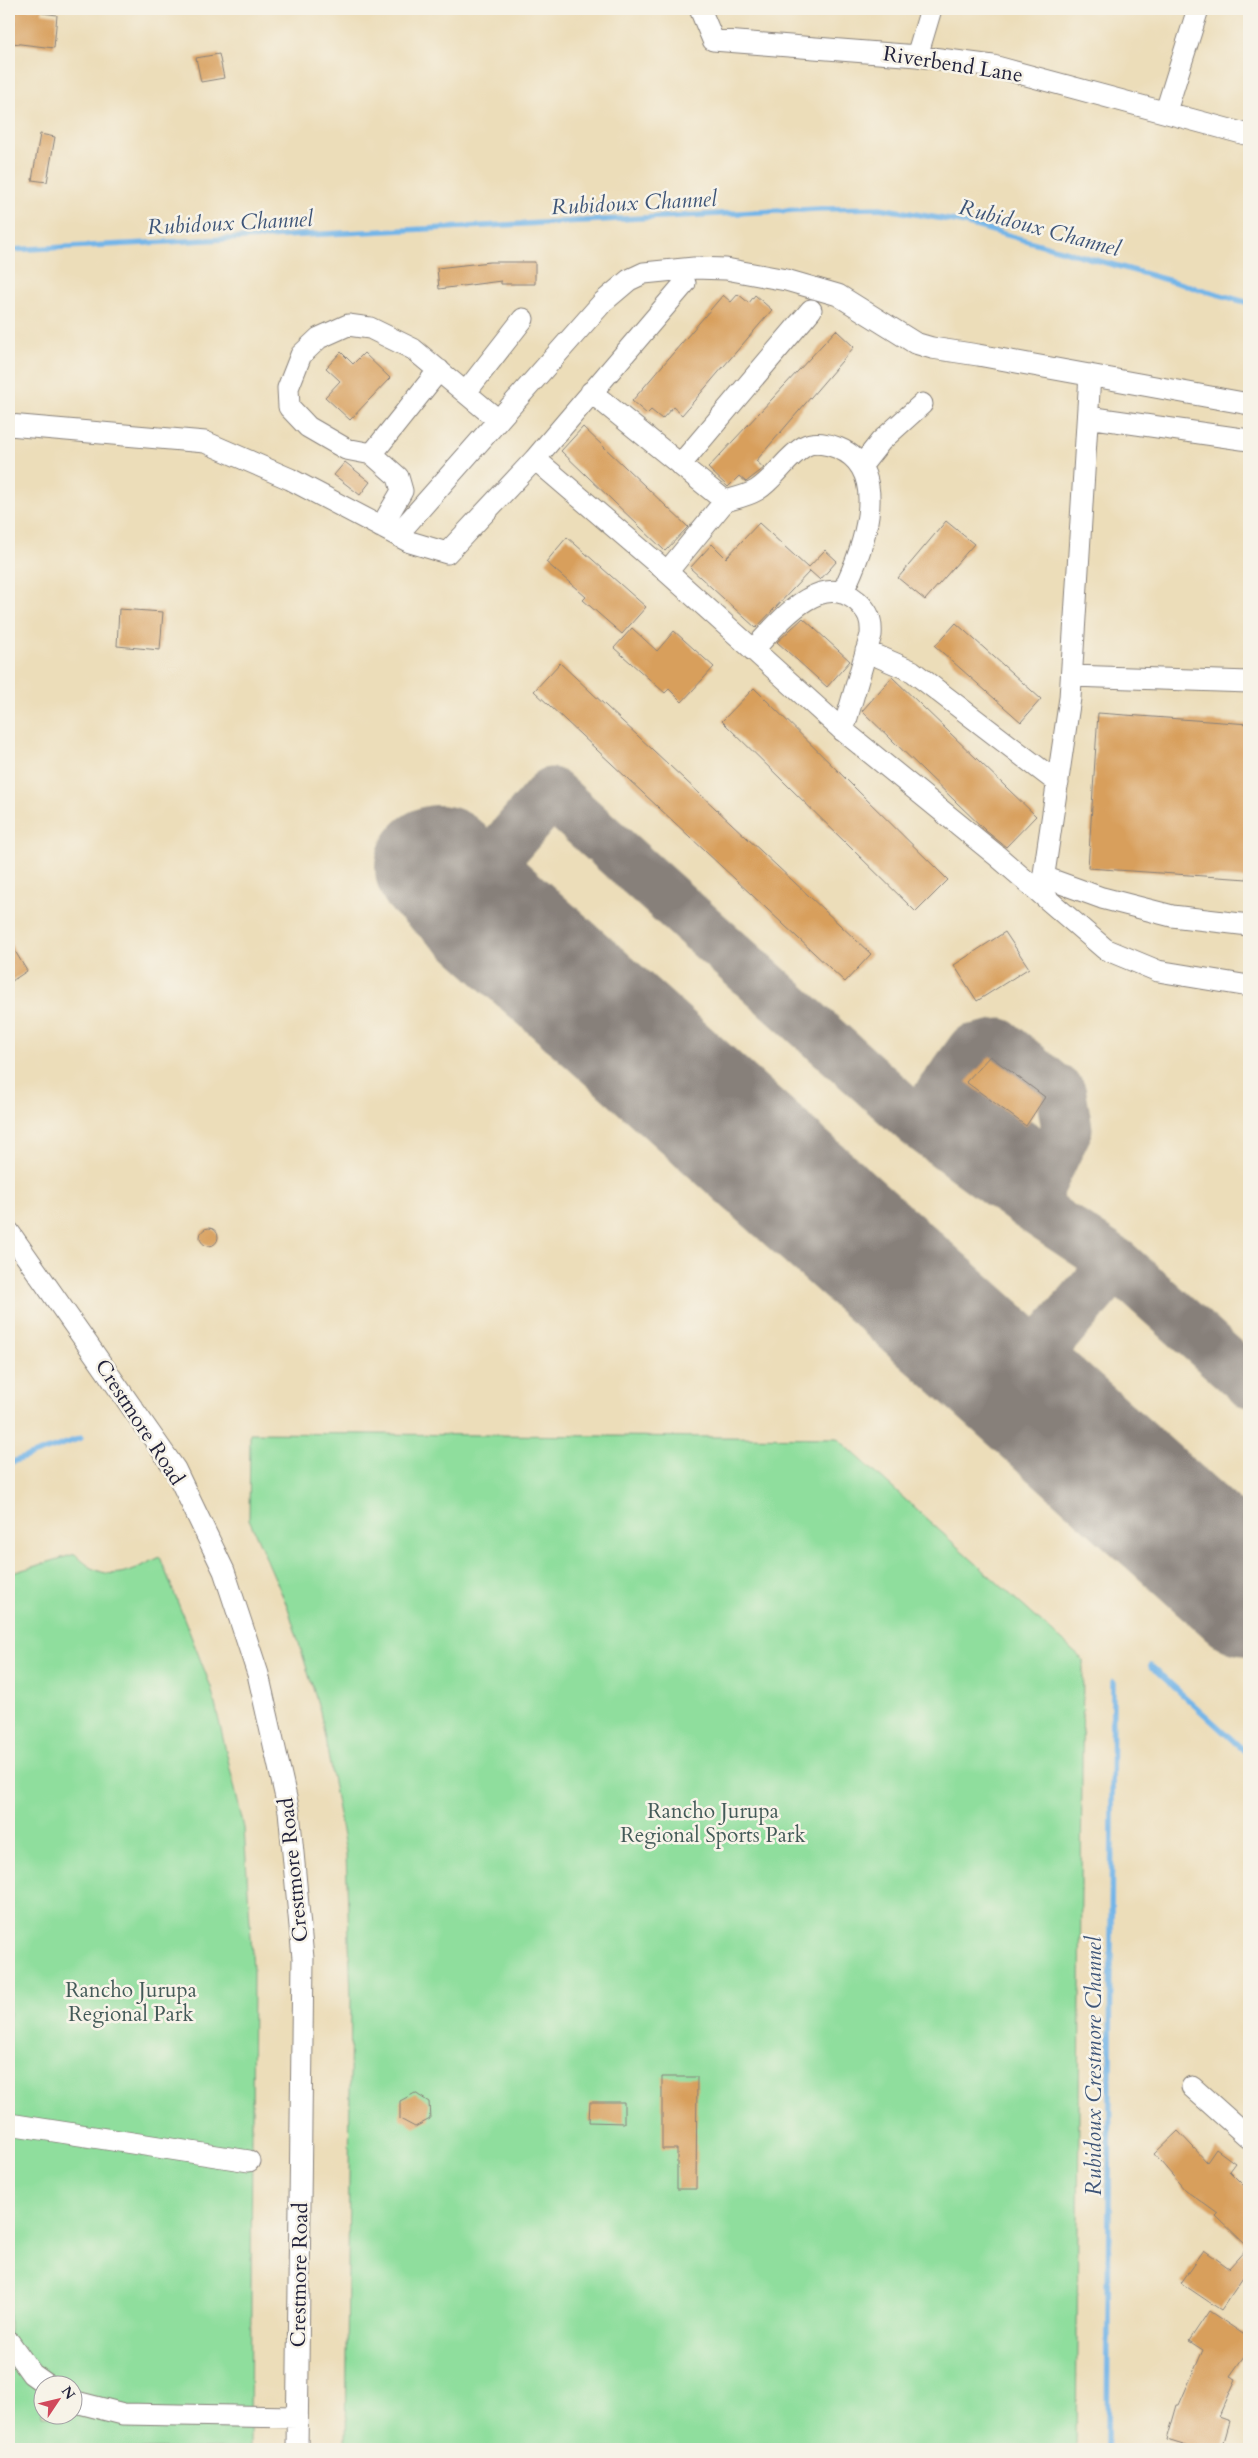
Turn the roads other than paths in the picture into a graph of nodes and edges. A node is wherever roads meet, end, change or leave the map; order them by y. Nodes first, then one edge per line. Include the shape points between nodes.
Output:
1 (700, 9) edge
2 (932, 9) edge
3 (1198, 9) edge
4 (917, 56) junction
5 (1166, 111) junction
6 (1249, 135) edge
7 (685, 282) dead end
8 (811, 310) dead end
9 (523, 318) dead end
10 (439, 370) junction
11 (1090, 375) junction
12 (466, 392) junction
13 (591, 392) junction
14 (922, 404) dead end
15 (1249, 404) edge
16 (1088, 418) junction
17 (498, 420) junction
18 (9, 425) edge
19 (1249, 440) edge
20 (372, 454) junction
21 (535, 459) junction
22 (680, 465) junction
23 (862, 465) junction
24 (725, 502) junction
25 (389, 531) junction
26 (666, 572) junction
27 (842, 593) junction
28 (753, 650) junction
29 (866, 651) junction
30 (1072, 676) junction
31 (1249, 682) edge
32 (844, 731) junction
33 (1058, 783) junction
34 (1042, 886) junction
35 (1249, 925) edge
36 (1249, 986) edge
37 (9, 1232) edge
38 (1192, 2087) dead end
39 (9, 2124) edge
40 (1249, 2138) edge
41 (249, 2161) dead end
42 (9, 2342) edge
43 (35, 2376) edge
44 (82, 2404) edge
45 (297, 2417) junction
46 (297, 2449) edge

1 - 4 street, Riverbend Lane via 713,40
2 - 4 street
3 - 5 street
4 - 5 street, Riverbend Lane via 993,66
5 - 6 street, Riverbend Lane
7 - 13 street
8 - 22 street
9 - 12 street
10 - 12 street
10 - 20 street
10 - 20 street via 413,349 370,328 348,326 320,338 301,355 288,388 289,407 308,426 346,449
11 - 15 street
11 - 16 street
11 - 17 street via 932,348 915,343 838,295 786,280 726,269 694,268 644,273 629,280 603,302
12 - 17 street
13 - 21 street
13 - 22 street
14 - 23 street via 882,441
16 - 19 street
16 - 30 street
17 - 25 street
18 - 25 street via 205,442 290,479
20 - 25 street via 398,478 402,491
21 - 25 street via 447,553 410,542
21 - 26 street
22 - 24 street
23 - 24 street via 849,452 828,444 806,446 758,489
23 - 27 street via 869,492 866,527
24 - 26 street
26 - 28 street
27 - 28 street via 834,591 812,596 794,607
27 - 29 street via 866,609 872,621
28 - 32 street
29 - 32 street
29 - 33 street via 912,670
30 - 31 street
30 - 33 street
32 - 34 street
33 - 34 street
34 - 35 street via 1172,916
34 - 36 street via 1105,950 1158,971
37 - 45 street, Crestmore Road via 175,1469 224,1571 258,1674 289,1811 303,1958
38 - 40 street
39 - 41 street
42 - 43 street
44 - 45 street via 123,2414
45 - 46 street, Crestmore Road

